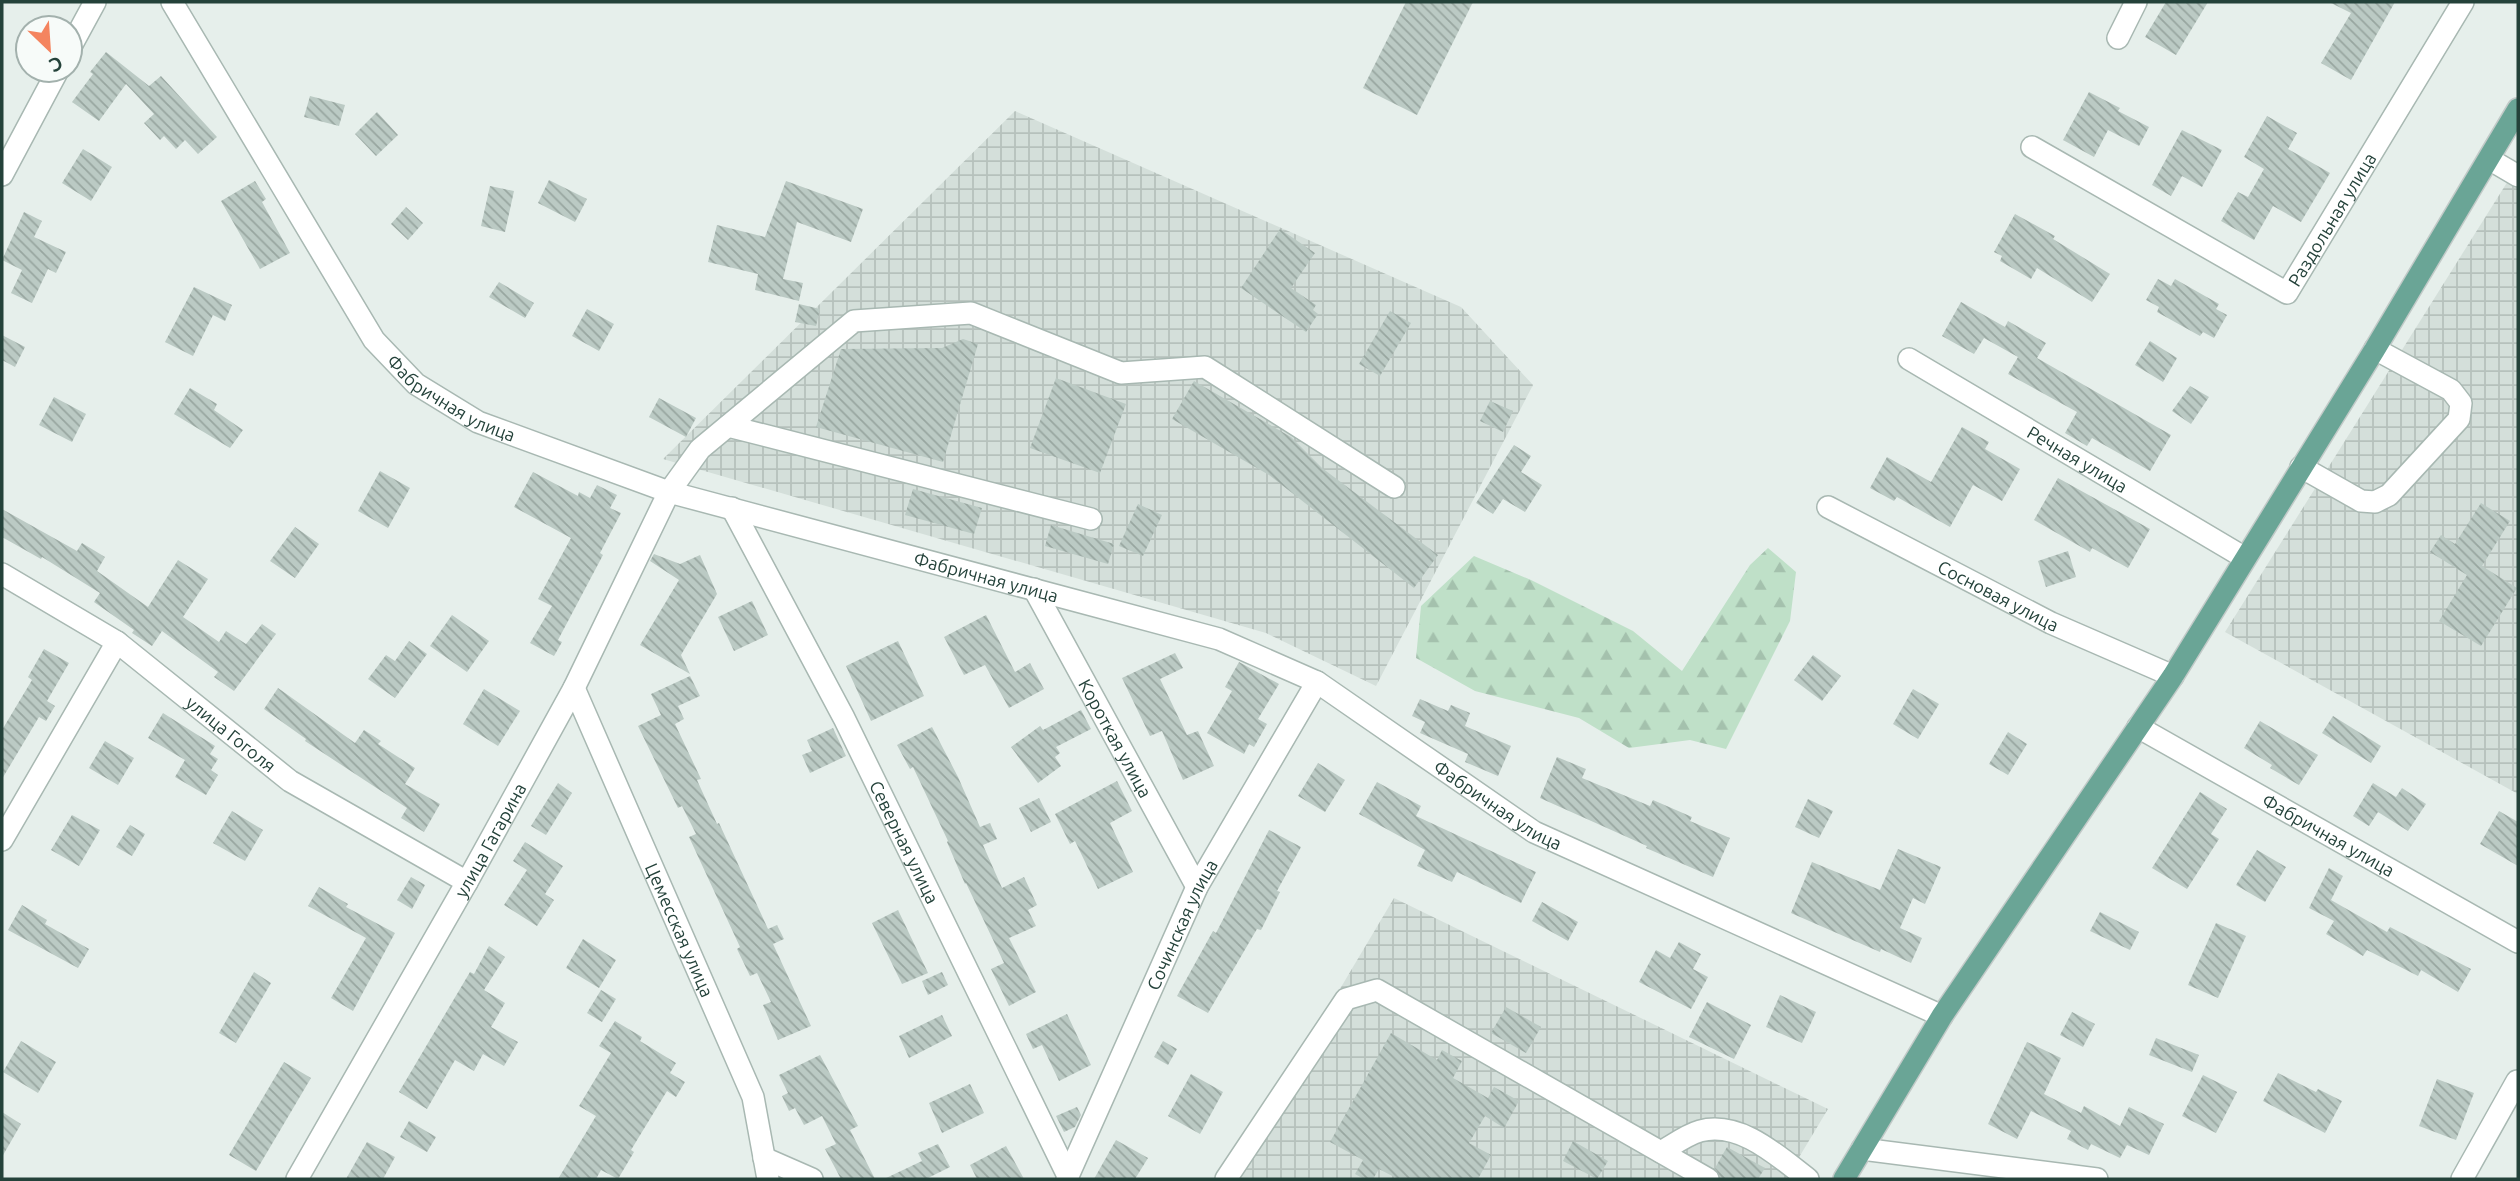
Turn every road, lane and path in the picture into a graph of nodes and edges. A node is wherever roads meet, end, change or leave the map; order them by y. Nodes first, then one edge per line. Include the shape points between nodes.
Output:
1 (95, 2) edge
2 (172, 2) edge
3 (2136, 2) edge
4 (2463, 2) edge
5 (84, 22) edge
6 (2118, 38) dead end
7 (51, 84) edge
8 (2518, 108) edge
9 (2032, 147) dead end
10 (2488, 159) junction
11 (2, 175) edge
12 (2518, 176) edge
13 (2375, 349) junction
14 (1909, 359) dead end
15 (727, 426) junction
16 (2301, 467) junction
17 (1394, 487) dead end
18 (669, 492) junction
19 (1828, 507) dead end
20 (732, 508) junction
21 (1091, 519) dead end
22 (2245, 558) junction
23 (2, 574) edge
24 (1034, 589) junction
25 (117, 642) junction
26 (2174, 676) junction
27 (1317, 682) junction
28 (574, 688) junction
29 (2138, 727) junction
30 (2, 839) edge
31 (467, 882) junction
32 (1197, 887) junction
33 (2518, 942) edge
34 (1942, 1016) junction
35 (2517, 1082) edge
36 (1862, 1149) junction
37 (1661, 1152) junction
38 (764, 1158) junction
39 (1068, 1178) edge
40 (298, 1179) edge
41 (768, 1179) edge
42 (812, 1179) edge
43 (1226, 1179) edge
44 (1708, 1179) edge
45 (1808, 1179) edge
46 (1844, 1179) edge
47 (2097, 1179) edge
48 (2462, 1179) edge

1 - 5 street
2 - 18 street, Фабричная улица via 374,340 416,384 478,422
3 - 6 street
4 - 9 street, Раздольная улица via 2287,293
7 - 11 street
8 - 10 main road
10 - 12 street
10 - 13 main road
13 - 16 main road
13 - 16 street via 2451,390 2461,403 2459,419 2389,495 2375,502 2361,501
14 - 22 street, Речная улица
15 - 17 street, улица Гагарина via 854,321 971,313 1121,373 1205,367
15 - 18 street, улица Гагарина via 700,450
15 - 21 street
16 - 22 main road
18 - 20 street, Фабричная улица
18 - 28 street, улица Гагарина
19 - 26 street, Сосновая улица via 2051,623
20 - 24 street, Фабричная улица
20 - 39 street, Северная улица via 844,718
22 - 26 main road
23 - 25 street, улица Гоголя
24 - 27 street, Фабричная улица via 1219,639
24 - 32 street, Короткая улица
25 - 30 street
25 - 31 street, улица Гоголя via 290,781
26 - 29 main road
27 - 32 street, Сочинская улица
27 - 34 street, Фабричная улица via 1534,832
28 - 31 street, улица Гагарина
28 - 38 street, Цемесская улица via 753,1097
29 - 33 street, Фабричная улица
29 - 34 main road
31 - 40 street, улица Гагарина
32 - 39 street, Сочинская улица
34 - 36 main road
35 - 48 street
36 - 46 main road
36 - 47 street
37 - 43 street via 1377,990 1346,999
37 - 44 street
37 - 45 street via 1700,1131 1724,1128 1749,1138
38 - 41 street, Цемесская улица
38 - 42 street

